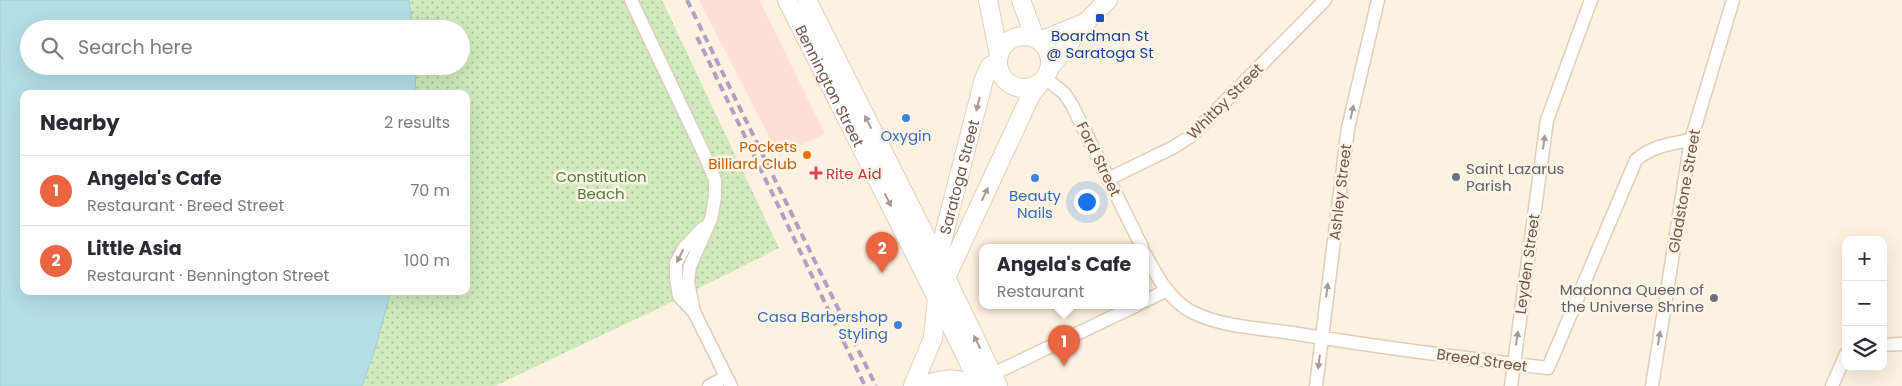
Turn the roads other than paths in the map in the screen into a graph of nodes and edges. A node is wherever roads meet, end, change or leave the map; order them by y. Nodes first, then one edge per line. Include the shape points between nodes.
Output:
1 (631, 0) edge
2 (787, 0) edge
3 (807, 0) edge
4 (988, 0) edge
5 (1021, 0) edge
6 (1108, 0) edge
7 (1325, 0) edge
8 (1378, 0) edge
9 (1591, 0) edge
10 (1733, 0) edge
11 (1087, 21) junction
12 (1038, 39) junction
13 (998, 58) junction
14 (1046, 76) junction
15 (1691, 140) junction
16 (1108, 179) junction
17 (1140, 244) edge
18 (937, 259) junction
19 (1149, 261) edge
20 (946, 278) junction
21 (1168, 290) junction
22 (937, 298) junction
23 (1149, 299) edge
24 (1130, 309) edge
25 (1322, 338) junction
26 (1902, 344) edge
27 (1887, 345) edge
28 (1842, 363) edge
29 (1514, 364) junction
30 (729, 382) edge
31 (990, 382) edge
32 (709, 386) edge
33 (913, 386) edge
34 (922, 386) edge
35 (974, 386) edge
36 (1316, 386) edge
37 (1511, 386) edge
38 (1652, 386) edge
39 (1832, 386) edge

1 - 30 street via 714,180 711,219 690,266 688,282 694,312
2 -> 22 main road, Bennington Street
18 -> 3 main road, Bennington Street
4 - 13 main road
5 - 12 main road
6 - 11 main road
7 - 16 street, Whitby Street via 1191,136
25 -> 8 street, Ashley Street via 1348,128
29 -> 9 street, Leyden Street via 1547,120
10 - 15 street, Gladstone Street
11 - 12 main road via 1070,30
11 - 14 main road, Saratoga Street
12 - 13 main road via 1024,35 1012,38 1004,45
12 - 14 main road via 1048,50
13 - 14 main road via 1004,79 1013,86 1031,88
13 -> 18 main road, Saratoga Street via 984,79
14 - 16 street, Ford Street via 1069,100
20 -> 14 main road, Saratoga Street via 1025,108
15 - 29 street, Breed Street via 1662,145 1646,151 1636,160 1548,368
38 -> 15 street, Gladstone Street
16 - 17 street, Ford Street
18 - 20 main road, Bennington Street
18 - 22 main road, Saratoga Street
19 - 21 street
20 - 22 main road, Saratoga Street
31 -> 20 main road, Bennington Street
21 - 23 street
21 - 25 street, Breed Street via 1178,304 1213,321
22 - 31 main road, Bennington Street
22 - 33 main road, Saratoga Street via 933,338
24 - 31 street
25 - 29 street, Breed Street
25 -> 36 street, Ashley Street
26 - 27 street
28 - 39 street
29 - 37 street, Leyden Street
30 - 32 street
34 - 35 main road via 950,379

